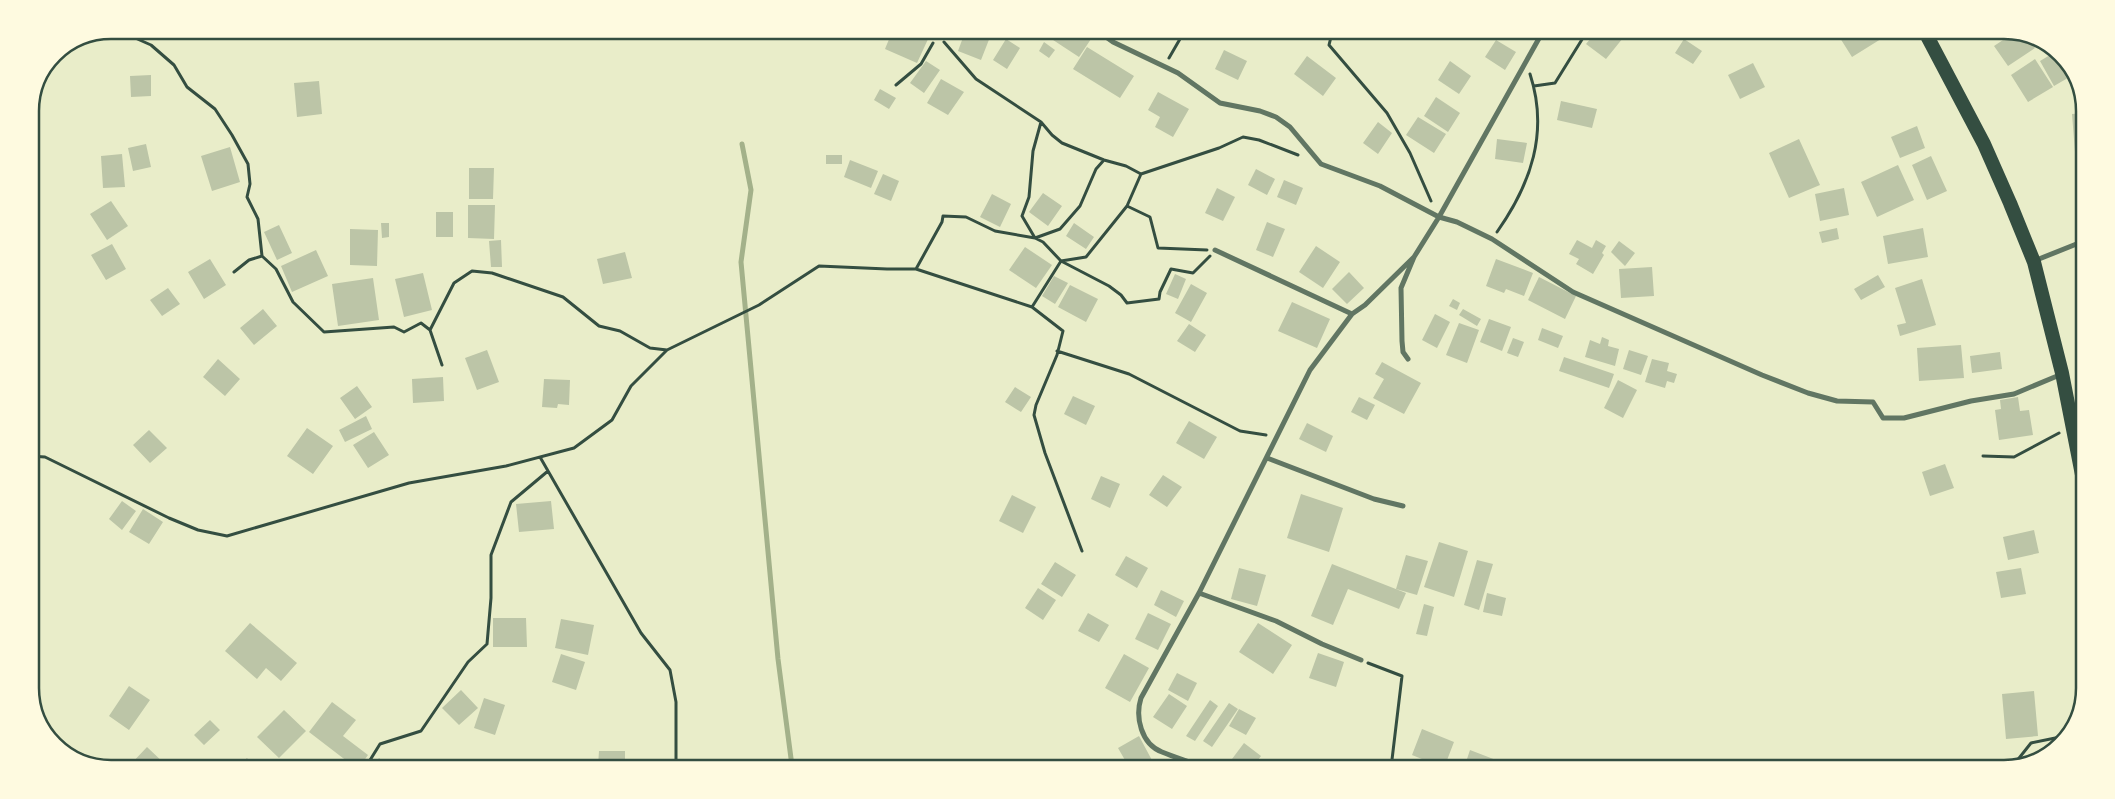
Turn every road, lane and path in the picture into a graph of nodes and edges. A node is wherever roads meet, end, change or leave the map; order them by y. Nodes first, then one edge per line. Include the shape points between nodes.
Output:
1 (137, 39) edge
2 (936, 39) edge
3 (943, 39) edge
4 (1110, 39) edge
5 (1180, 39) edge
6 (1330, 39) edge
7 (1539, 39) edge
8 (1582, 39) edge
9 (1929, 39) edge
10 (1164, 66) junction
11 (896, 85) dead end
12 (1041, 122) junction
13 (1104, 160) junction
14 (1321, 164) junction
15 (1141, 174) junction
16 (1127, 206) junction
17 (1439, 217) junction
18 (1035, 238) junction
19 (1492, 239) junction
20 (2076, 244) edge
21 (1216, 250) junction
22 (262, 256) junction
23 (1414, 257) junction
24 (1061, 261) junction
25 (2034, 262) junction
26 (916, 269) junction
27 (234, 272) dead end
28 (1032, 307) junction
29 (1352, 314) junction
30 (430, 330) junction
31 (667, 350) junction
32 (1057, 351) junction
33 (1408, 359) dead end
34 (442, 365) dead end
35 (2062, 374) junction
36 (2073, 425) junction
37 (1278, 432) junction
38 (2076, 442) edge
39 (1983, 456) dead end
40 (39, 457) edge
41 (540, 457) junction
42 (1267, 458) junction
43 (548, 471) junction
44 (1403, 506) dead end
45 (1082, 551) dead end
46 (1199, 594) junction
47 (1361, 660) joint
48 (2056, 738) edge
49 (2018, 759) edge
50 (369, 760) edge
51 (676, 760) edge
52 (1187, 760) edge
53 (1391, 760) edge

1 - 22 path via 151,45 174,65 187,87 215,109 232,135 248,164 250,184 247,197 258,219
2 - 11 path via 921,64
3 - 12 path via 976,78
4 - 10 street
5 - 10 path
6 - 17 path via 1329,45 1387,113 1410,153
7 - 17 street
8 - 19 path via 1555,83 1534,86 1539,128 1529,173 1513,210
9 - 25 highway via 1984,144
10 - 14 street via 1220,103 1276,116 1290,127
12 - 13 path via 1062,143
12 - 18 path via 1033,151 1029,196 1022,216
13 - 15 path
13 - 18 path via 1096,169 1080,206 1060,229
14 - 15 path via 1281,147 1243,137
14 - 17 street via 1380,186
15 - 16 path
16 - 21 path via 1150,217 1158,248
16 - 24 path via 1086,257
17 - 19 street
17 - 23 street
18 - 24 path
18 - 26 path via 995,231 966,217 944,216
19 - 35 street via 1573,292 1808,393 1837,401 1873,402 1883,418 1904,418 2014,394
20 - 25 street
21 - 24 path via 1193,273 1171,269 1159,299 1127,303 1109,286
21 - 29 street
22 - 27 path via 249,260
22 - 30 path via 276,270 293,302 324,332 394,327 404,332 421,323
23 - 29 street
23 - 33 street via 1400,288 1402,341
24 - 28 path
25 - 35 highway
26 - 28 path
26 - 31 path via 819,266 759,305
28 - 32 path via 1063,331
29 - 37 street via 1310,370
30 - 31 path via 454,283 472,271 492,273 563,297 599,326 620,331 650,348
30 - 34 path
31 - 41 path via 631,386 612,420 574,448
32 - 37 path via 1129,374 1240,430 1266,435
32 - 45 path via 1034,415
35 - 36 highway
36 - 38 highway
36 - 39 path via 2014,458
37 - 42 street
40 - 41 path via 191,527 227,536 409,483
41 - 43 path
42 - 44 street via 1374,499
42 - 46 street
43 - 50 path via 511,502 492,555 487,644 468,662 421,731 380,744
43 - 51 path via 641,633 670,670 676,702
46 - 47 street via 1276,621
46 - 52 street via 1138,708 1140,726 1152,746
47 - 53 path via 1402,676
48 - 49 path via 2031,744

